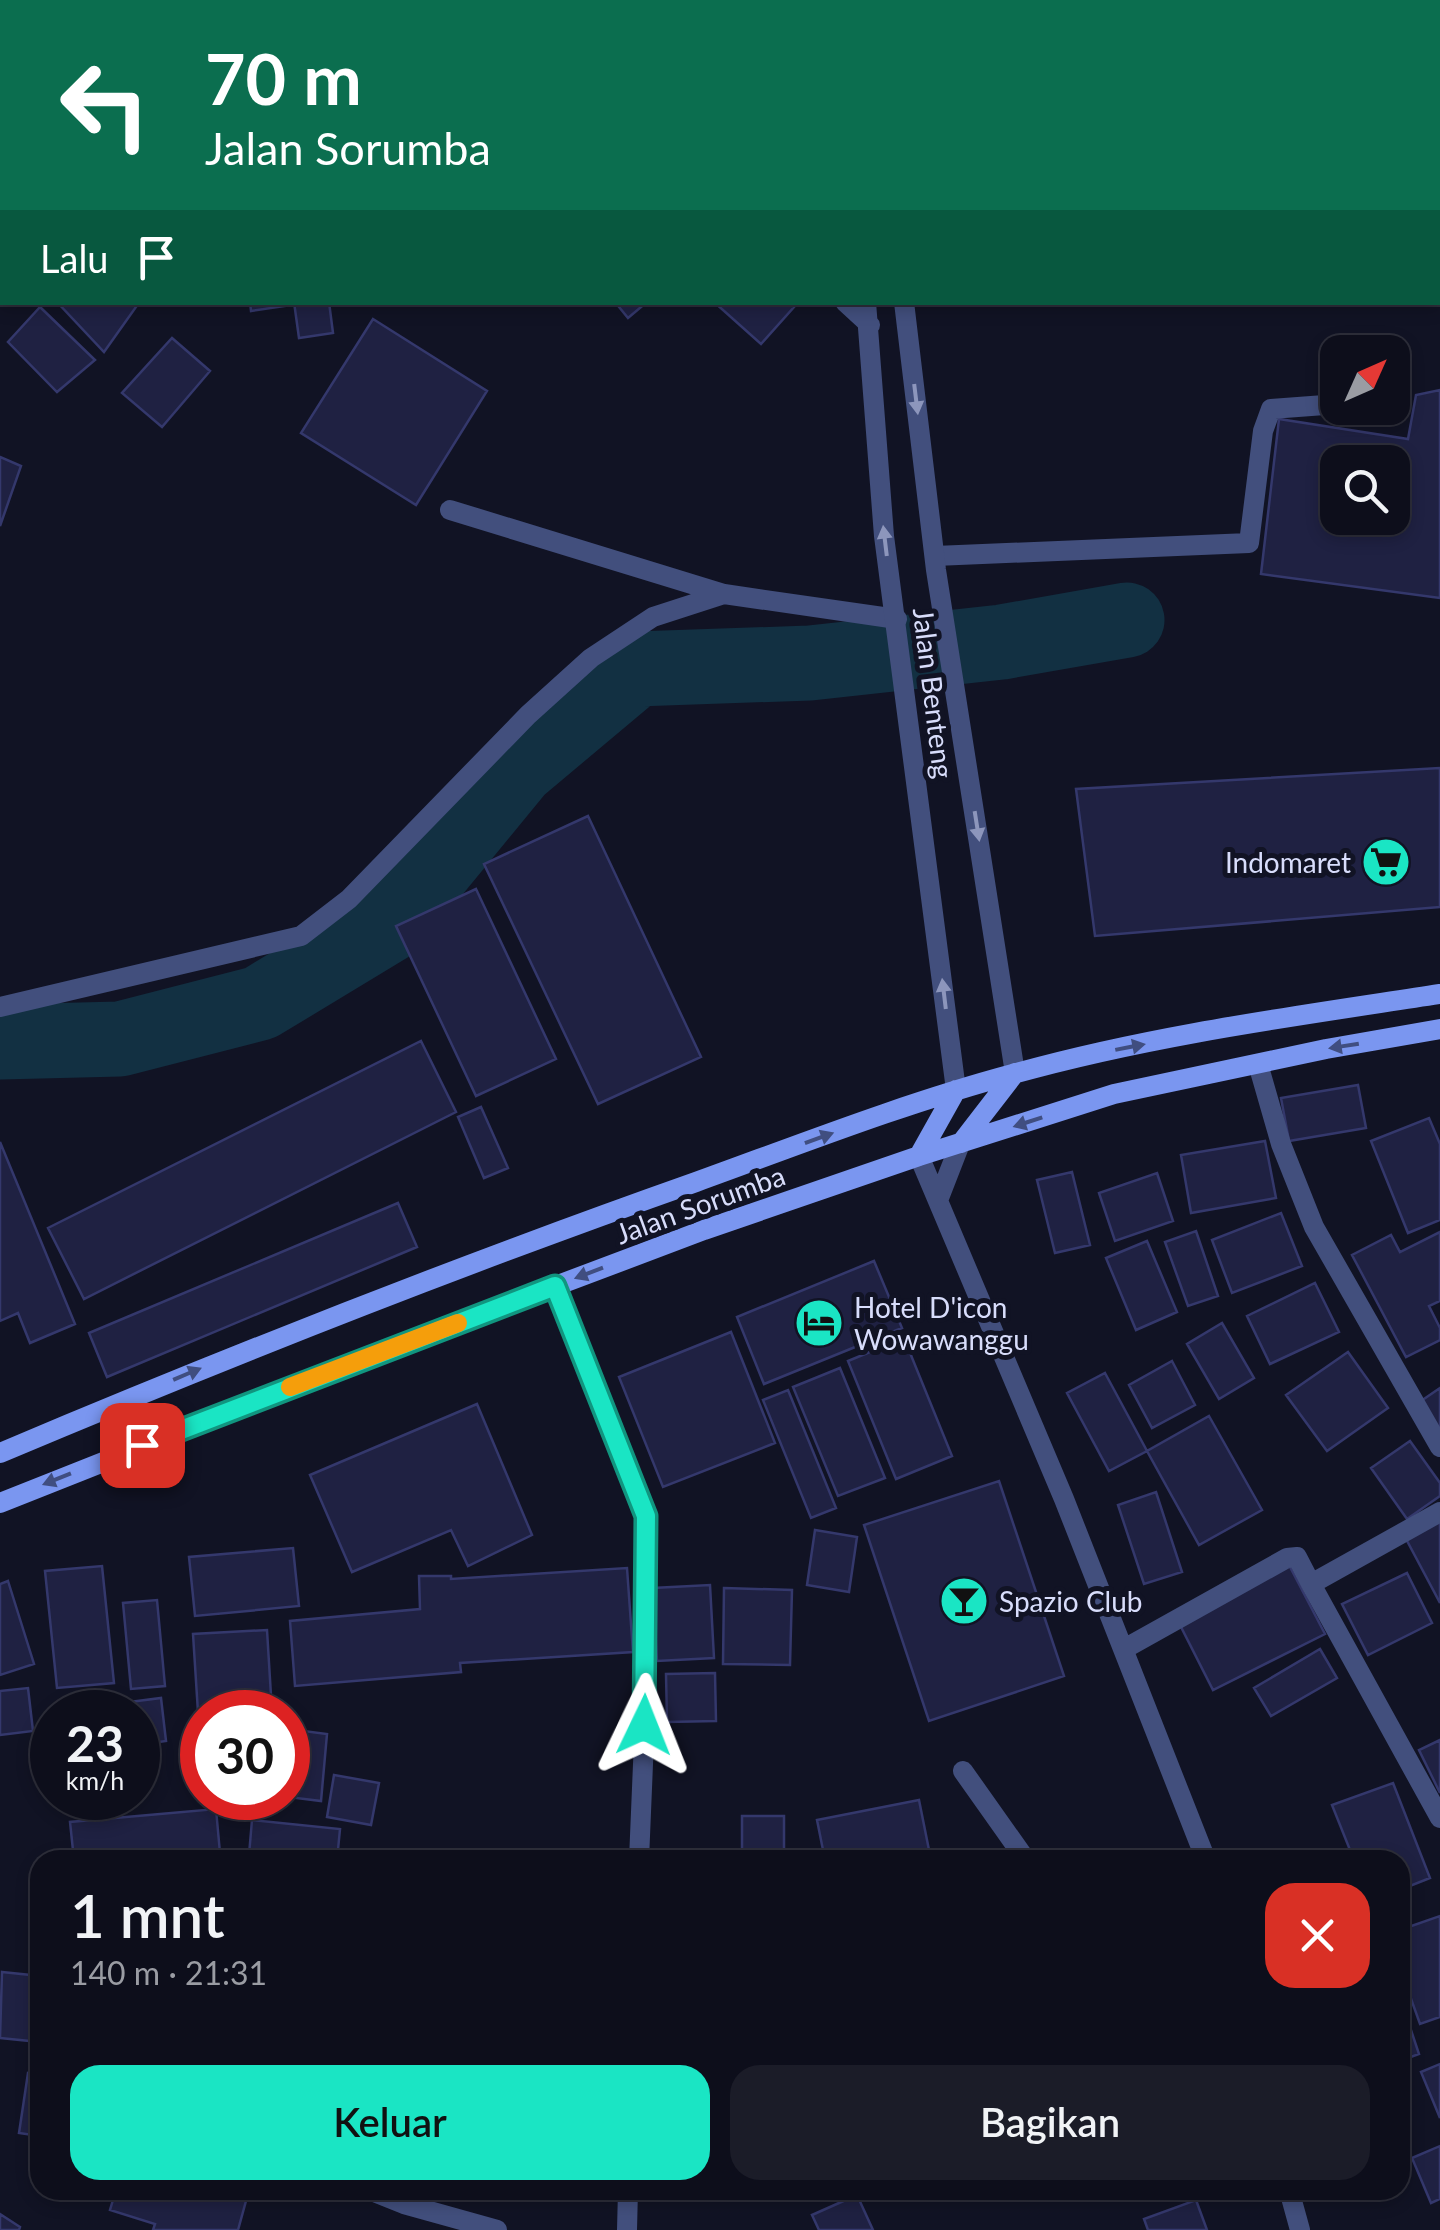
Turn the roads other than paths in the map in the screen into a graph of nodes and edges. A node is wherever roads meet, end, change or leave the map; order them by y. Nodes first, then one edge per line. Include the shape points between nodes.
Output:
1 (848, 305) edge
2 (866, 305) edge
3 (904, 305) edge
4 (870, 326) junction
5 (1320, 405) edge
6 (450, 510) dead end
7 (935, 556) junction
8 (724, 594) junction
9 (898, 628) junction
10 (1440, 994) edge
11 (0, 1008) edge
12 (1440, 1029) edge
13 (1258, 1064) junction
14 (1015, 1073) junction
15 (956, 1090) junction
16 (960, 1144) junction
17 (920, 1156) junction
18 (939, 1198) junction
19 (555, 1286) junction
20 (1440, 1447) edge
21 (0, 1453) edge
22 (0, 1503) edge
23 (1440, 1512) edge
24 (1311, 1584) junction
25 (1124, 1649) junction
26 (963, 1770) dead end
27 (1440, 1818) edge
28 (639, 1850) edge
29 (1019, 1850) edge
30 (1202, 1850) edge
31 (394, 2200) edge
32 (628, 2200) edge
33 (1291, 2200) edge
34 (496, 2230) edge
35 (627, 2230) edge
36 (1300, 2230) edge

1 - 4 street
2 - 4 street, Jalan Benteng
3 -> 7 street, Jalan Benteng
9 -> 4 street, Jalan Benteng via 884,536
5 - 7 street via 1271,409 1248,543
6 - 8 street
7 -> 14 street, Jalan Benteng
8 - 9 street
8 - 11 street via 653,617 591,658 349,899 300,936
15 -> 9 street, Jalan Benteng
14 -> 10 street, Jalan Sorumba via 1250,1024
12 -> 13 street, Jalan Sorumba
13 -> 16 street, Jalan Sorumba via 1114,1094
13 - 20 street via 1314,1227
14 - 15 street, Jalan Sorumba
14 - 16 street
15 - 17 street
21 -> 15 street, Jalan Sorumba via 470,1262
16 - 17 street, Jalan Sorumba
16 - 18 street
17 - 18 street
17 -> 19 street, Jalan Sorumba
18 - 25 street
19 -> 22 street, Jalan Sorumba
19 - 28 street via 646,1516
23 - 24 street
24 - 25 street via 1297,1557 1287,1558
24 - 27 street
25 - 30 street
26 - 29 street
31 - 34 street
32 - 35 street
33 - 36 street

